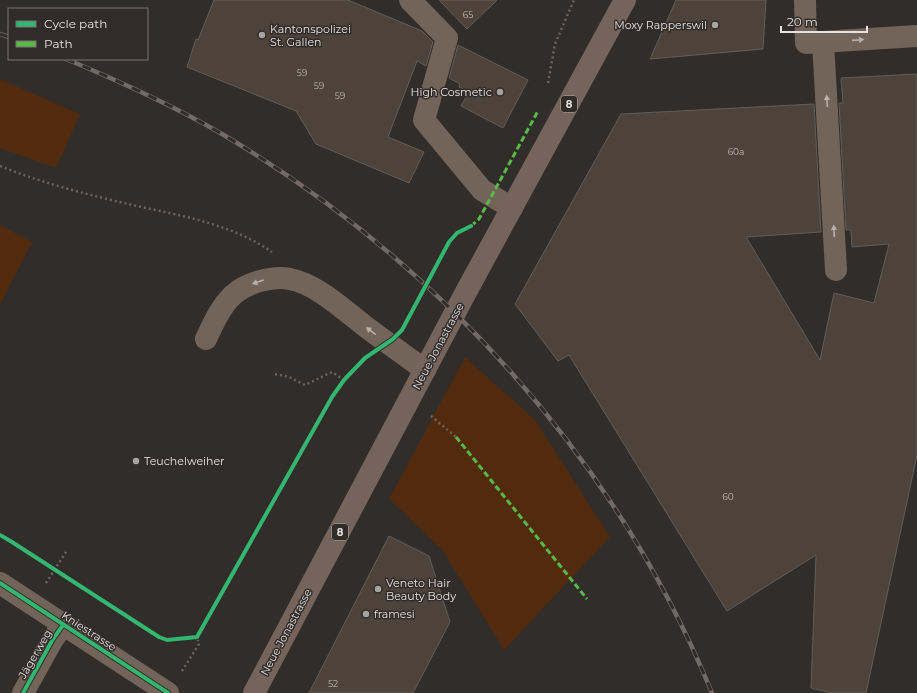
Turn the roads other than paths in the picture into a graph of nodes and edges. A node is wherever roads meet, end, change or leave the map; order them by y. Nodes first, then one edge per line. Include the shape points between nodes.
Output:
1 (410, 0) edge
2 (625, 0) edge
3 (805, 0) edge
4 (917, 36) edge
5 (823, 42) junction
6 (512, 208) junction
7 (836, 270) dead end
8 (206, 339) dead end
9 (426, 370) junction
10 (0, 583) edge
11 (63, 624) junction
12 (23, 693) edge
13 (168, 693) edge
14 (254, 693) edge

1 - 6 street via 447,38 424,120 482,190
2 - 6 main road, Neue Jonastrasse / 8
3 - 5 street via 806,43
5 -> 4 street
7 -> 5 street
6 - 9 main road, Neue Jonastrasse / 8
9 -> 8 street via 309,285 290,278 267,279 248,285 233,295
9 - 14 main road, Neue Jonastrasse / 8
10 - 11 street, Kniestrasse
11 - 12 street, Jägerweg
11 - 13 street, Kniestrasse

